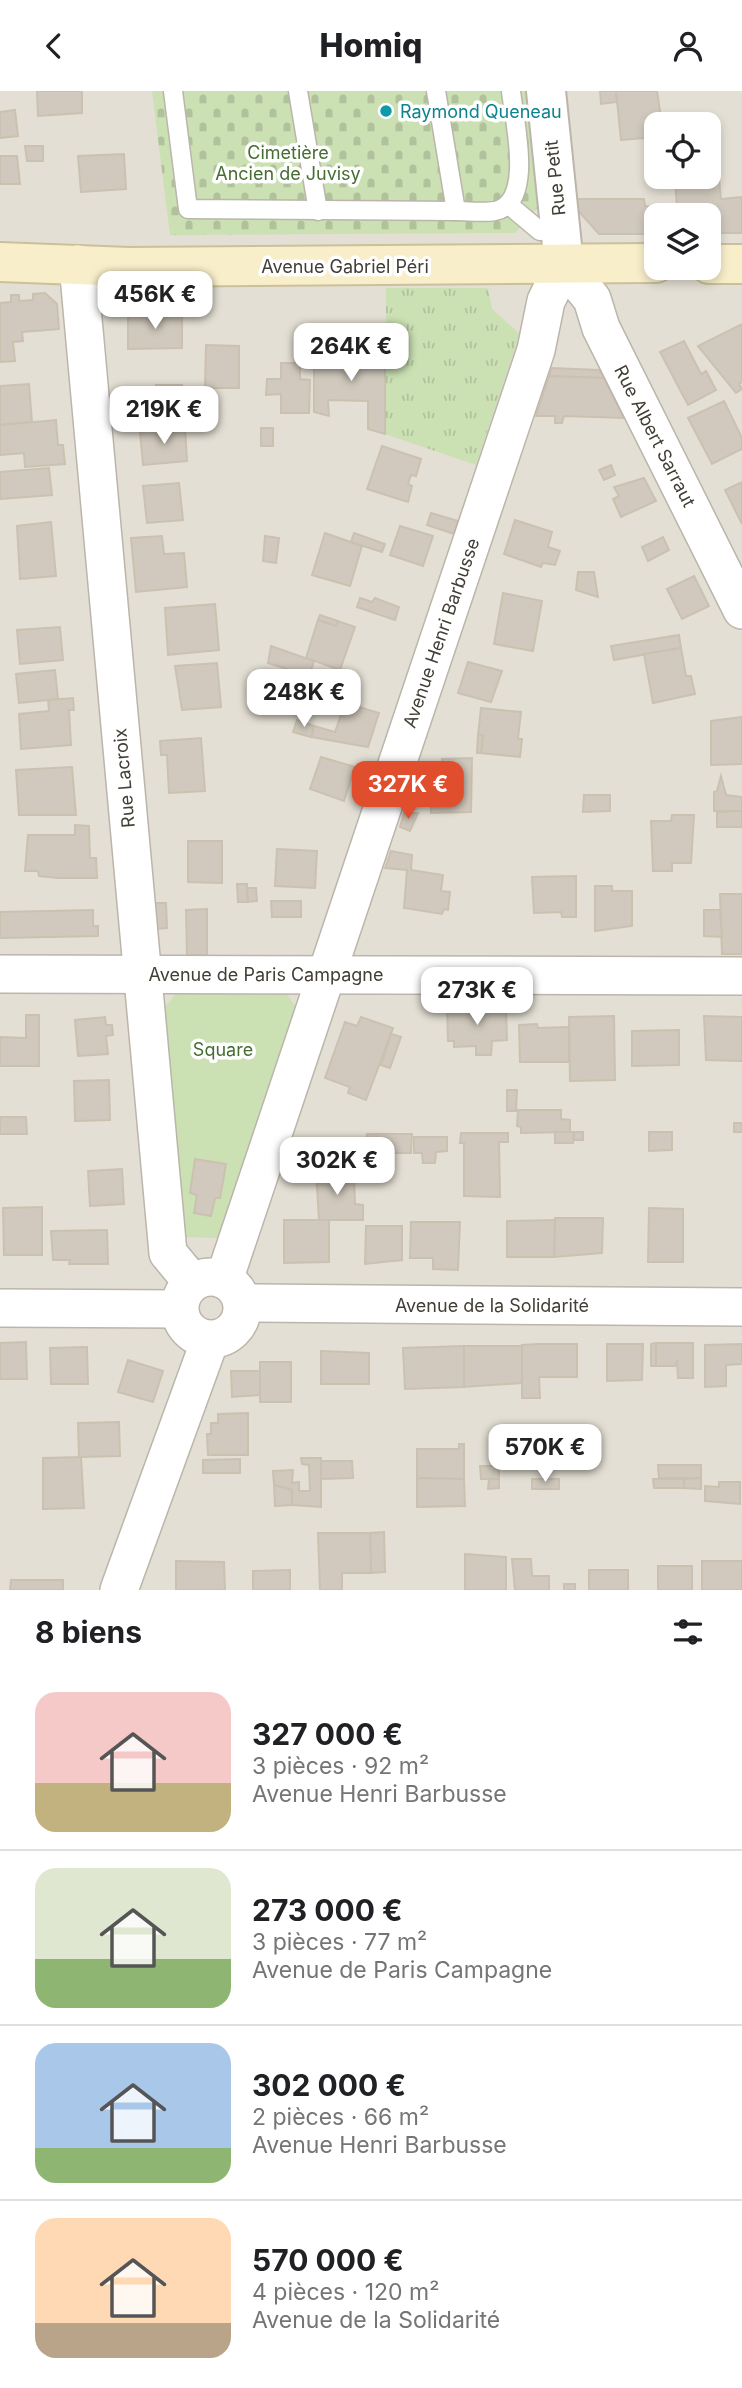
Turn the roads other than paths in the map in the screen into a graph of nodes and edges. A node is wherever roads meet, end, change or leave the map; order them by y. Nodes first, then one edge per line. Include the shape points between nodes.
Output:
1 (173, 91) edge
2 (298, 91) edge
3 (436, 91) edge
4 (511, 91) edge
5 (546, 91) edge
6 (509, 205) junction
7 (318, 211) junction
8 (456, 211) junction
9 (562, 247) junction
10 (644, 261) edge
11 (0, 262) edge
12 (78, 264) junction
13 (721, 264) edge
14 (742, 264) edge
15 (742, 610) edge
16 (0, 974) edge
17 (142, 974) junction
18 (326, 974) junction
19 (742, 977) edge
20 (209, 1293) junction
21 (742, 1307) edge
22 (0, 1308) edge
23 (210, 1340) junction
24 (119, 1590) edge

1 - 7 lane via 188,209
2 - 7 lane
3 - 8 lane
4 - 6 lane via 520,177
5 - 9 street, Rue Petit
6 - 8 lane via 495,211
6 - 9 lane
7 - 8 lane
9 - 10 main road, Avenue Gabriel Péri
9 - 12 main road, Avenue Gabriel Péri via 129,267
9 - 15 street, Rue Albert Sarraut via 592,299 601,328
9 - 18 street, Avenue Henri Barbusse via 536,350
11 - 12 main road, Avenue Gabriel Péri
12 - 17 street, Rue Lacroix
13 - 14 main road
16 - 17 street, Avenue de Paris Campagne
17 - 18 street, Avenue de Paris Campagne
17 - 20 street, Rue Lacroix via 167,1253
18 - 19 street, Avenue de Paris Campagne
18 - 20 street, Avenue Henri Barbusse
20 - 21 street, Avenue de la Solidarité
20 - 22 street, Avenue de la Solidarité
20 - 23 street, Rue Lacroix via 183,1324 194,1336
20 - 23 street, Avenue Henri Barbusse via 242,1317 224,1337
23 - 24 street

